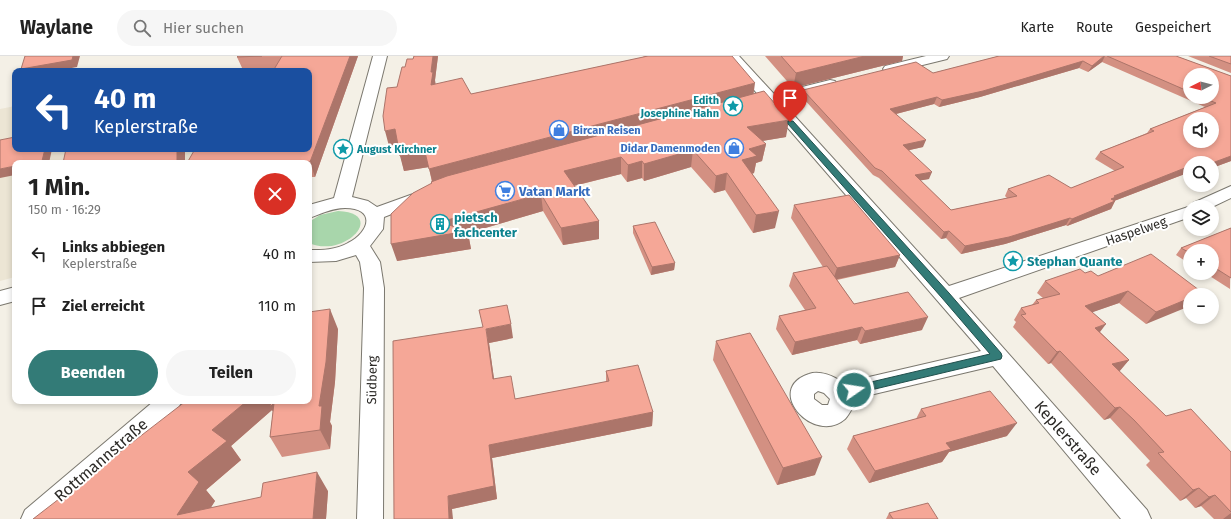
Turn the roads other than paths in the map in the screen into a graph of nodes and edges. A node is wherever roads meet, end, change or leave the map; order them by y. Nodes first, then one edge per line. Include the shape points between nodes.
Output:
1 (380, 56) edge
2 (732, 56) edge
3 (942, 56) edge
4 (923, 58) edge
5 (874, 73) edge
6 (844, 81) edge
7 (770, 100) junction
8 (747, 106) edge
9 (444, 188) edge
10 (1231, 191) edge
11 (1213, 200) edge
12 (342, 202) junction
13 (312, 211) edge
14 (1183, 213) edge
15 (374, 214) junction
16 (360, 245) junction
17 (312, 256) edge
18 (12, 295) edge
19 (946, 295) junction
20 (0, 298) edge
21 (997, 356) junction
22 (840, 393) dead end
23 (167, 404) edge
24 (34, 519) edge
25 (370, 519) edge
26 (1138, 519) edge

1 - 12 street
2 - 7 street, Keplerstraße
3 - 4 street
4 - 5 street
6 - 7 street
7 - 8 street
7 - 19 street, Keplerstraße
9 - 15 street
10 - 11 street
12 - 13 street
12 - 15 street via 362,205
14 - 19 street, Haspelweg
15 - 16 street via 375,226 372,233
16 - 17 street via 335,255
16 - 25 street, Südberg via 370,262 374,288
18 - 20 street
19 - 21 street, Keplerstraße
21 - 22 street
21 - 26 street, Keplerstraße
23 - 24 street, Rottmannstraße

